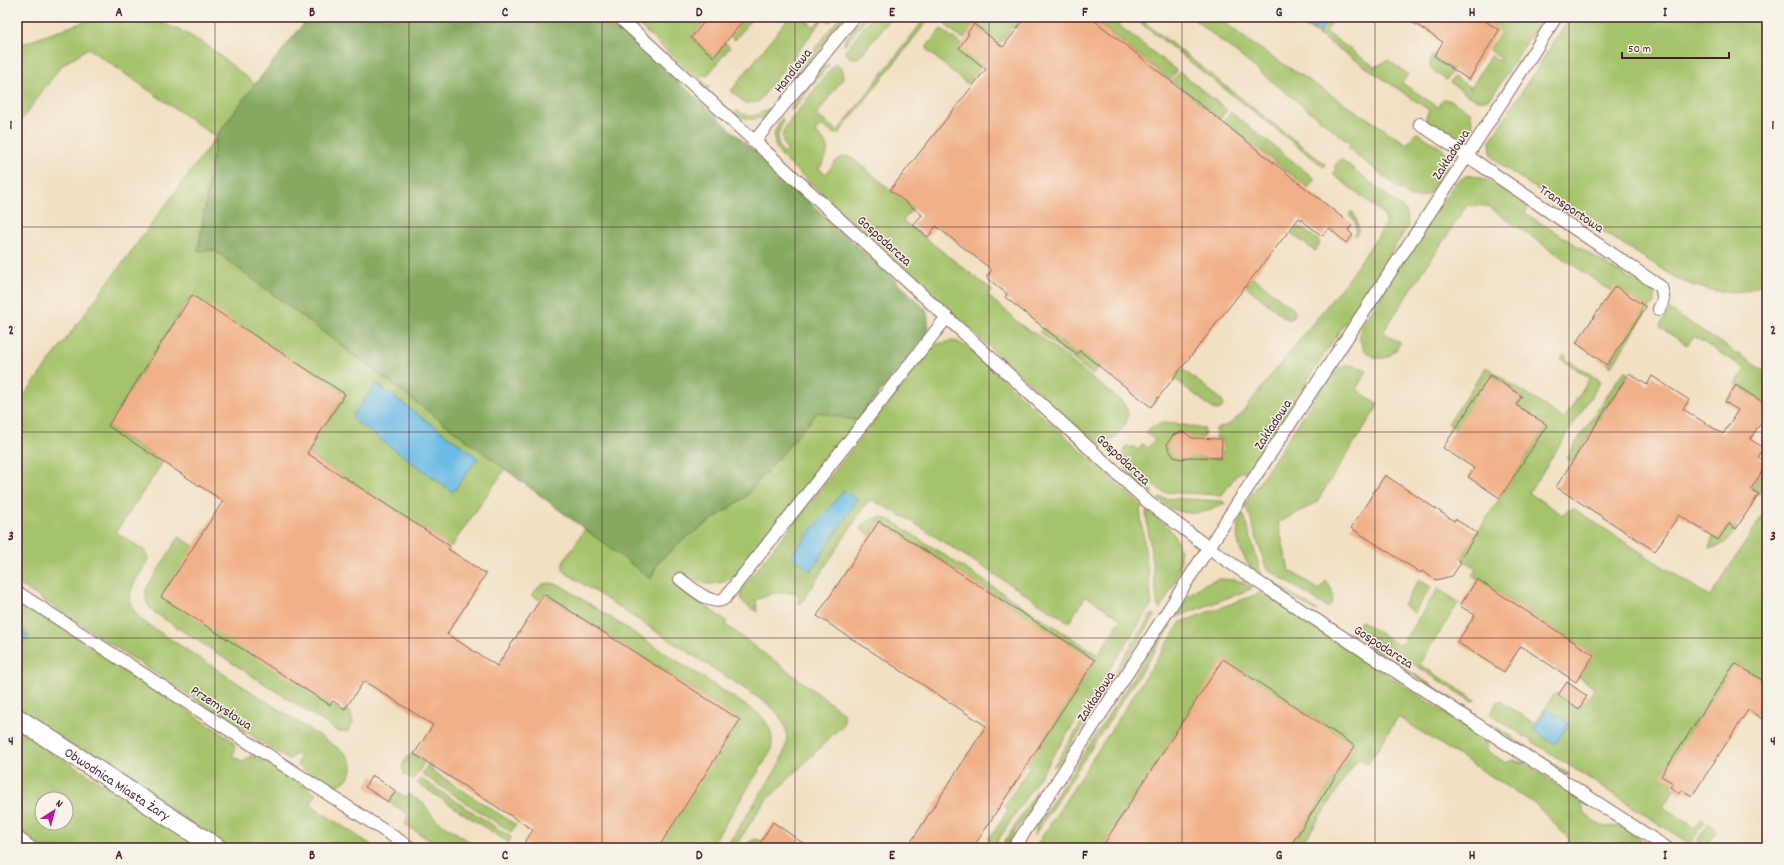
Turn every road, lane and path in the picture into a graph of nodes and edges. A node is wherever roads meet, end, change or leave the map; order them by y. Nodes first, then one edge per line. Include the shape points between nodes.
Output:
1 (619, 17) edge
2 (854, 17) edge
3 (1556, 17) edge
4 (1420, 124) dead end
5 (754, 142) junction
6 (1467, 156) junction
7 (1659, 309) dead end
8 (947, 317) junction
9 (1209, 548) junction
10 (680, 579) dead end
11 (17, 592) edge
12 (17, 718) edge
13 (17, 837) edge
14 (31, 848) edge
15 (217, 848) edge
16 (411, 848) edge
17 (1014, 848) edge
18 (1667, 848) edge

1 - 5 street, Gospodarcza
2 - 5 street, Handlowa
3 - 6 street, Zakładowa
4 - 6 street, Transportowa
5 - 8 street, Gospodarcza
6 - 7 street, Transportowa via 1661,287 1664,301
6 - 9 street, Zakładowa
8 - 9 street, Gospodarcza via 1148,502
8 - 10 street via 725,598 711,601
9 - 17 street, Zakładowa
9 - 18 street, Gospodarcza
11 - 16 street, Przemysłowa
12 - 15 main road, Obwodnica Miasta Żary
13 - 14 street

